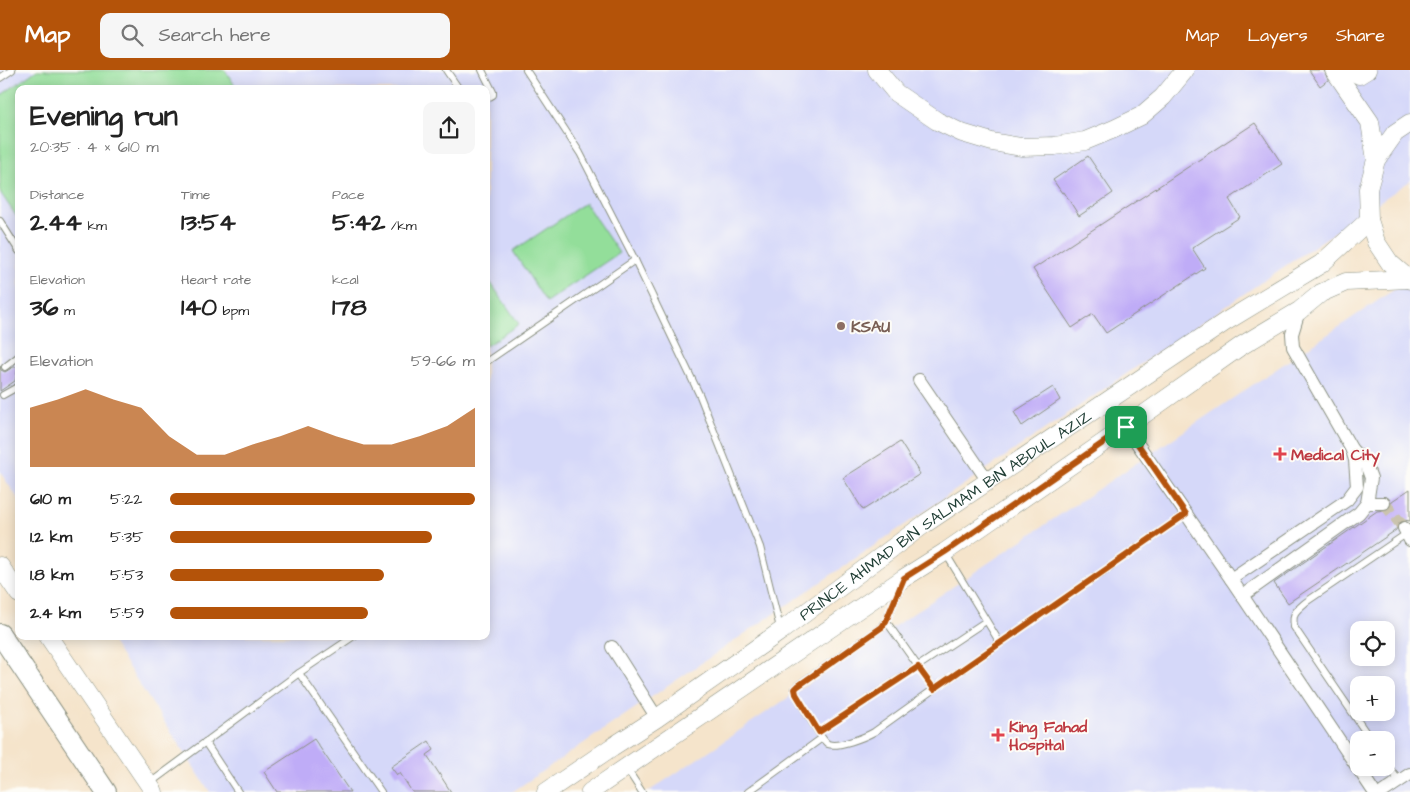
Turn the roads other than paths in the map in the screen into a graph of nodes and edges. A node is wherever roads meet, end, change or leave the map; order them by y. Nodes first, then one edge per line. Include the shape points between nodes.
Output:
1 (12, 70) edge
2 (446, 70) edge
3 (482, 70) edge
4 (526, 70) edge
5 (877, 70) edge
6 (1185, 70) edge
7 (1334, 70) edge
8 (1350, 70) edge
9 (1367, 70) edge
10 (0, 78) edge
11 (457, 85) edge
12 (490, 85) edge
13 (490, 86) edge
14 (490, 97) edge
15 (1410, 123) edge
16 (1376, 160) junction
17 (1368, 220) junction
18 (0, 221) edge
19 (15, 245) edge
20 (635, 260) junction
21 (1409, 279) edge
22 (1299, 311) junction
23 (15, 359) edge
24 (490, 359) edge
25 (5, 366) dead end
26 (918, 380) dead end
27 (15, 388) edge
28 (3, 395) dead end
29 (1126, 427) junction
30 (1352, 450) junction
31 (988, 481) junction
32 (1367, 503) junction
33 (1384, 503) dead end
34 (1186, 514) junction
35 (1407, 534) edge
36 (945, 552) junction
37 (0, 566) edge
38 (904, 578) junction
39 (1231, 579) junction
40 (15, 588) edge
41 (1242, 596) junction
42 (886, 621) junction
43 (986, 621) junction
44 (781, 630) junction
45 (0, 634) edge
46 (51, 640) edge
47 (348, 640) edge
48 (1000, 643) junction
49 (612, 647) dead end
50 (918, 667) junction
51 (299, 673) junction
52 (934, 689) junction
53 (657, 718) junction
54 (1365, 731) edge
55 (820, 735) junction
56 (205, 742) junction
57 (612, 747) junction
58 (626, 768) junction
59 (1410, 774) edge
60 (151, 788) edge
61 (1392, 788) edge
62 (106, 792) edge
63 (238, 792) edge
64 (381, 792) edge
65 (546, 792) edge
66 (590, 792) edge
67 (642, 792) edge
68 (748, 792) edge
69 (1374, 792) edge

1 - 10 lane
2 - 11 lane
3 - 12 lane
4 - 20 lane via 580,154
5 - 6 main road via 896,93 937,121 992,142 1021,146 1055,146 1085,141 1114,129 1141,116 1163,97
7 - 16 main road via 1370,122
8 - 9 main road via 1359,75
13 - 14 lane via 493,92
15 - 16 main road via 1395,133
16 - 17 main road via 1368,189
17 - 21 main road via 1376,242 1390,262
17 - 31 main road, PRINCE AHMAD BIN SALMAM BIN ABDUL AZIZ via 1321,264 1225,322
18 - 19 lane
20 - 24 lane
20 - 44 lane via 700,396 725,458 760,547
21 - 22 main road, PRINCE AHMAD BIN SALMAM BIN ABDUL AZIZ via 1346,282 1321,293
22 - 29 main road, PRINCE AHMAD BIN SALMAM BIN ABDUL AZIZ via 1241,346
22 - 30 street via 1292,334 1293,347
23 - 25 lane
26 - 31 street
27 - 28 lane
29 - 34 street
29 - 36 main road, PRINCE AHMAD BIN SALMAM BIN ABDUL AZIZ
30 - 32 street via 1365,462 1371,478
30 - 39 street via 1356,488 1347,500
31 - 44 main road, PRINCE AHMAD BIN SALMAM BIN ABDUL AZIZ
32 - 33 street
32 - 41 street via 1359,513
34 - 39 street
34 - 48 lane
35 - 54 lane via 1306,602 1293,617 1294,627
36 - 38 main road, PRINCE AHMAD BIN SALMAM BIN ABDUL AZIZ
36 - 43 lane
37 - 40 main road
38 - 42 lane
38 - 58 main road, PRINCE AHMAD BIN SALMAM BIN ABDUL AZIZ
39 - 41 street
41 - 69 street
42 - 50 lane
42 - 55 lane via 795,689
43 - 48 lane
43 - 50 lane
44 - 53 main road, PRINCE AHMAD BIN SALMAM BIN ABDUL AZIZ
45 - 62 main road
46 - 60 main road
47 - 51 lane
48 - 52 lane
49 - 53 street
50 - 52 lane
50 - 55 lane
51 - 56 lane
51 - 64 lane
52 - 55 lane via 863,738 834,745 825,742
53 - 57 main road, PRINCE AHMAD BIN SALMAM BIN ABDUL AZIZ
55 - 68 lane
56 - 60 lane
56 - 63 lane
57 - 58 main road
57 - 65 main road, PRINCE AHMAD BIN SALMAM BIN ABDUL AZIZ
58 - 66 main road, PRINCE AHMAD BIN SALMAM BIN ABDUL AZIZ
58 - 67 lane
59 - 61 street

